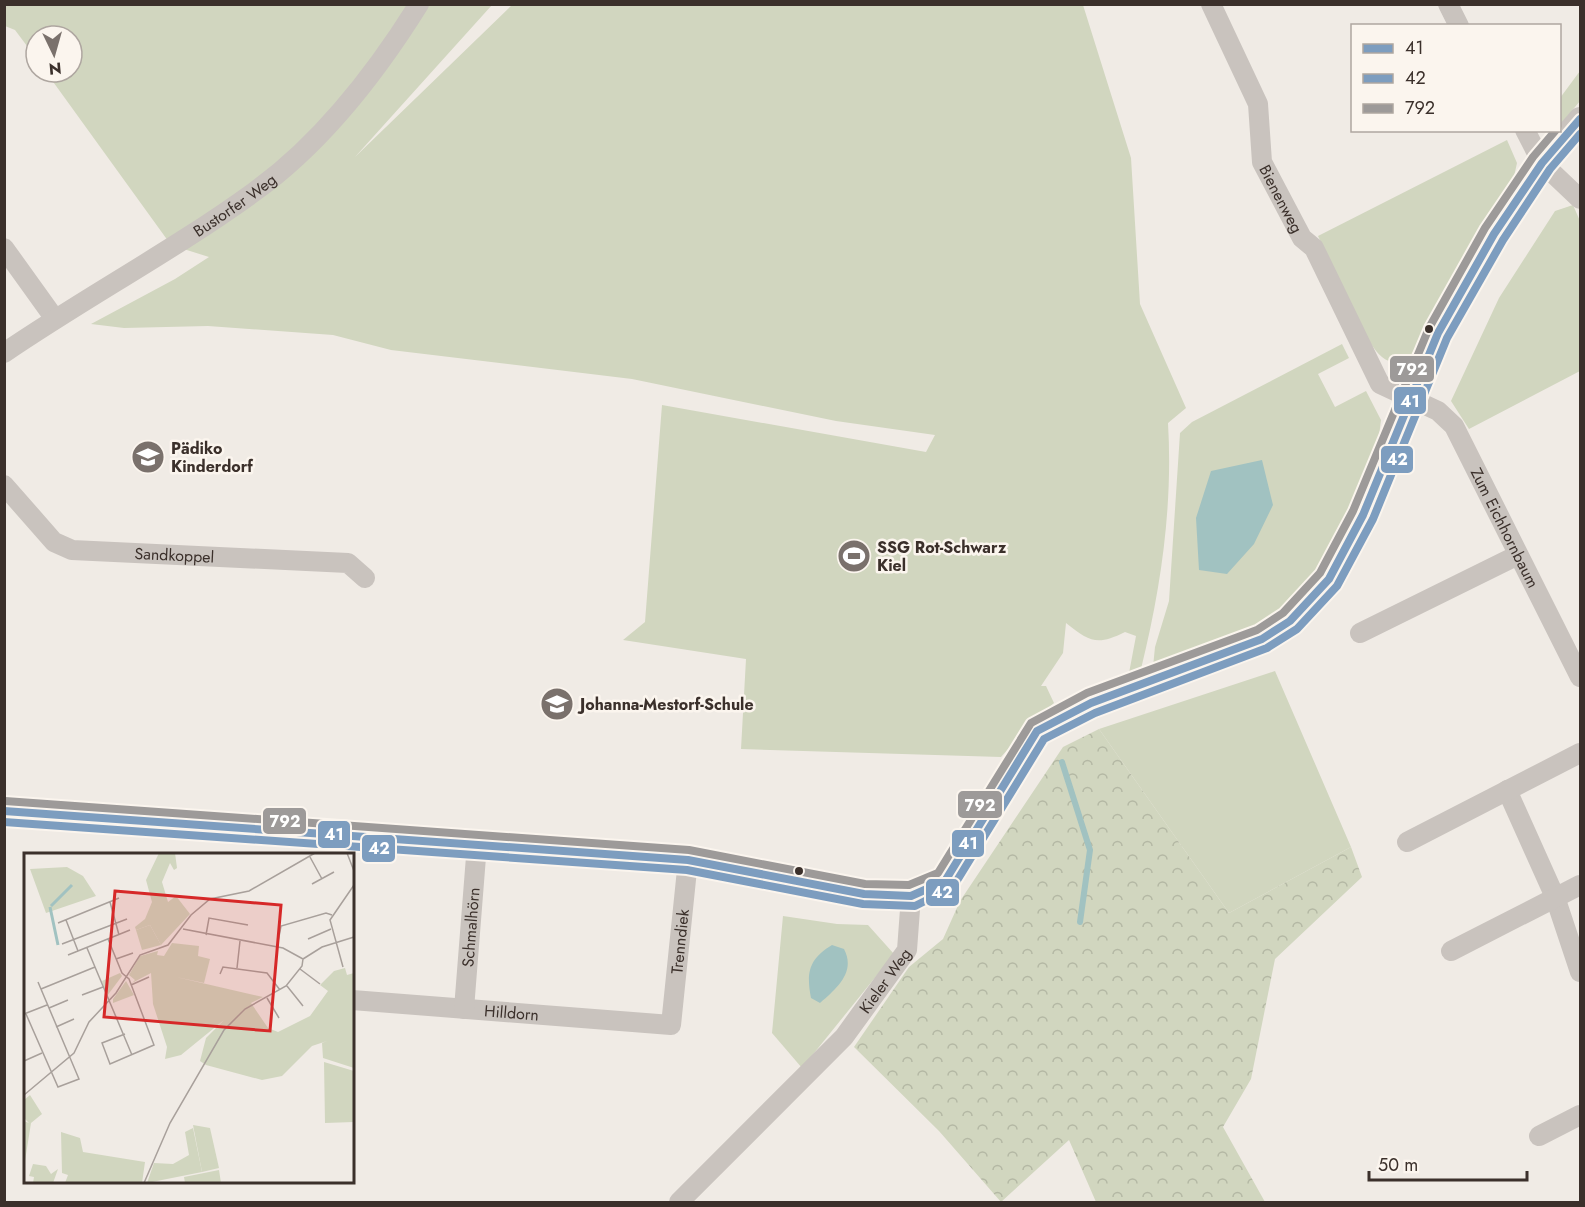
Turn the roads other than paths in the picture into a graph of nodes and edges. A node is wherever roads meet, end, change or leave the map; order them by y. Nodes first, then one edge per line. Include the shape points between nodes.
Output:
1 (419, 4) edge
2 (1211, 4) edge
3 (1448, 4) edge
4 (1458, 24) edge
5 (1581, 119) edge
6 (1526, 132) edge
7 (1542, 163) junction
8 (1581, 199) edge
9 (4, 248) edge
10 (55, 319) junction
11 (4, 353) edge
12 (1411, 399) junction
13 (4, 485) edge
14 (1518, 555) junction
15 (365, 578) dead end
16 (1360, 633) dead end
17 (1581, 676) edge
18 (1581, 753) edge
19 (1507, 790) junction
20 (5, 811) edge
21 (1407, 842) dead end
22 (477, 844) junction
23 (688, 860) junction
24 (1581, 885) edge
25 (911, 896) junction
26 (1555, 897) junction
27 (1451, 951) dead end
28 (1581, 972) edge
29 (354, 1000) edge
30 (464, 1009) junction
31 (671, 1025) joint
32 (1581, 1115) edge
33 (1539, 1136) dead end
34 (679, 1203) edge

1 - 10 street, Bustorfer Weg via 357,91 308,146 255,191
2 - 12 street, Bienenweg via 1258,104 1262,162 1302,238 1314,248 1380,384
3 - 4 street
5 - 7 street
6 - 7 street
7 - 8 street
7 - 12 street via 1494,234 1438,333
9 - 10 street
10 - 11 street, Bustorfer Weg
12 - 14 street, Zum Eichhornbaum via 1438,411 1454,426
12 - 25 street via 1363,515 1329,579 1290,621 1262,639 1091,703 1037,732 945,881
13 - 15 street, Sandkoppel via 54,542 72,550 348,563
14 - 16 street
14 - 17 street, Zum Eichhornbaum
18 - 19 street
19 - 21 street
19 - 26 street
20 - 22 street
22 - 23 street
22 - 30 street, Schmalhörn
23 - 25 street via 864,894
23 - 31 street, Trenndiek
24 - 26 street
25 - 34 street, Kieler Weg via 907,950 844,1037
26 - 27 street
26 - 28 street
29 - 30 street, Hilldorn
30 - 31 street, Hilldorn
32 - 33 street

